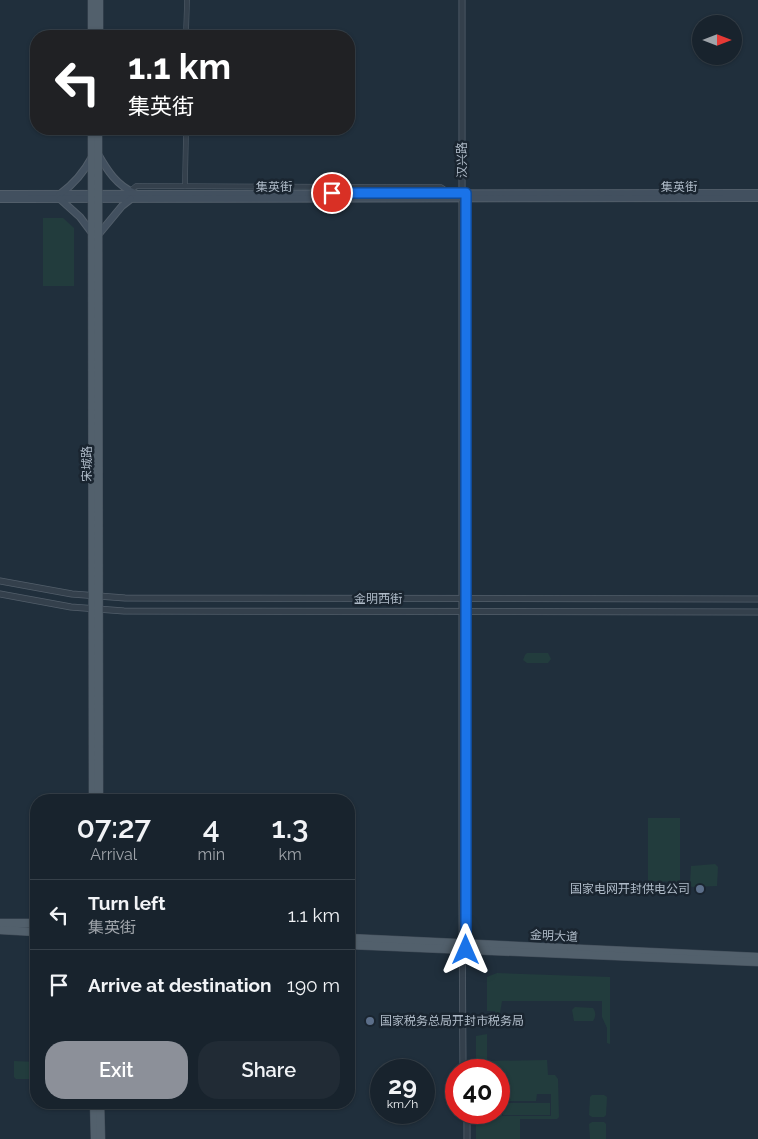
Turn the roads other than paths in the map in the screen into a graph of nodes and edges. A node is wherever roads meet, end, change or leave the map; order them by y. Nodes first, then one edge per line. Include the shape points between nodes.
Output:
1 (92, 0) edge
2 (99, 0) edge
3 (187, 0) edge
4 (464, 0) edge
5 (92, 30) edge
6 (99, 30) edge
7 (186, 30) edge
8 (93, 135) edge
9 (97, 135) edge
10 (186, 135) edge
11 (95, 155) junction
12 (185, 186) junction
13 (451, 193) junction
14 (0, 194) edge
15 (131, 194) junction
16 (758, 194) edge
17 (60, 196) junction
18 (95, 196) junction
19 (464, 196) junction
20 (758, 198) edge
21 (0, 199) edge
22 (95, 234) junction
23 (0, 581) edge
24 (0, 594) edge
25 (96, 596) junction
26 (464, 599) junction
27 (758, 599) edge
28 (96, 609) junction
29 (464, 612) junction
30 (758, 612) edge
31 (93, 794) edge
32 (99, 794) edge
33 (0, 923) edge
34 (30, 923) edge
35 (0, 930) edge
36 (30, 932) edge
37 (355, 938) edge
38 (355, 945) edge
39 (464, 947) junction
40 (758, 957) edge
41 (758, 962) edge
42 (465, 1059) edge
43 (94, 1109) edge
44 (100, 1109) edge
45 (465, 1124) edge
46 (94, 1139) edge
47 (101, 1139) edge
48 (465, 1139) edge

1 - 5 main road
2 - 6 main road
3 - 7 street
4 - 19 street, 汉兴路
8 - 11 main road, 宋城路
9 - 11 main road, 宋城路
10 - 12 street
11 - 15 main road
11 - 17 main road
11 - 18 main road, 宋城路
12 - 13 street via 441,187
12 - 15 street via 136,186
13 - 15 main road, 集英街
13 - 19 main road, 集英街
14 - 17 main road, 集英街
15 - 18 main road, 集英街
15 - 19 main road, 集英街
15 - 22 main road
16 - 19 main road, 集英街
17 - 18 main road, 集英街
17 - 21 main road, 集英街
17 - 22 main road
18 - 22 main road, 宋城路
19 - 20 main road, 集英街
19 - 26 street, 汉兴路
22 - 25 main road, 宋城路
23 - 25 street, 金明西街
24 - 28 street, 金明西街
25 - 26 street, 金明西街
25 - 28 main road, 宋城路
26 - 27 street, 金明西街
26 - 29 street, 汉兴路
28 - 29 street, 金明西街
28 - 31 main road, 宋城路
28 - 32 main road, 宋城路
29 - 30 street, 金明西街
29 - 39 street, 汉兴路
33 - 34 main road
35 - 36 main road
37 - 39 main road, 金明大道
38 - 39 main road, 金明大道
39 - 40 main road, 金明大道
39 - 41 main road, 金明大道
39 - 42 street, 汉兴路
43 - 46 main road
44 - 47 main road
45 - 48 street

